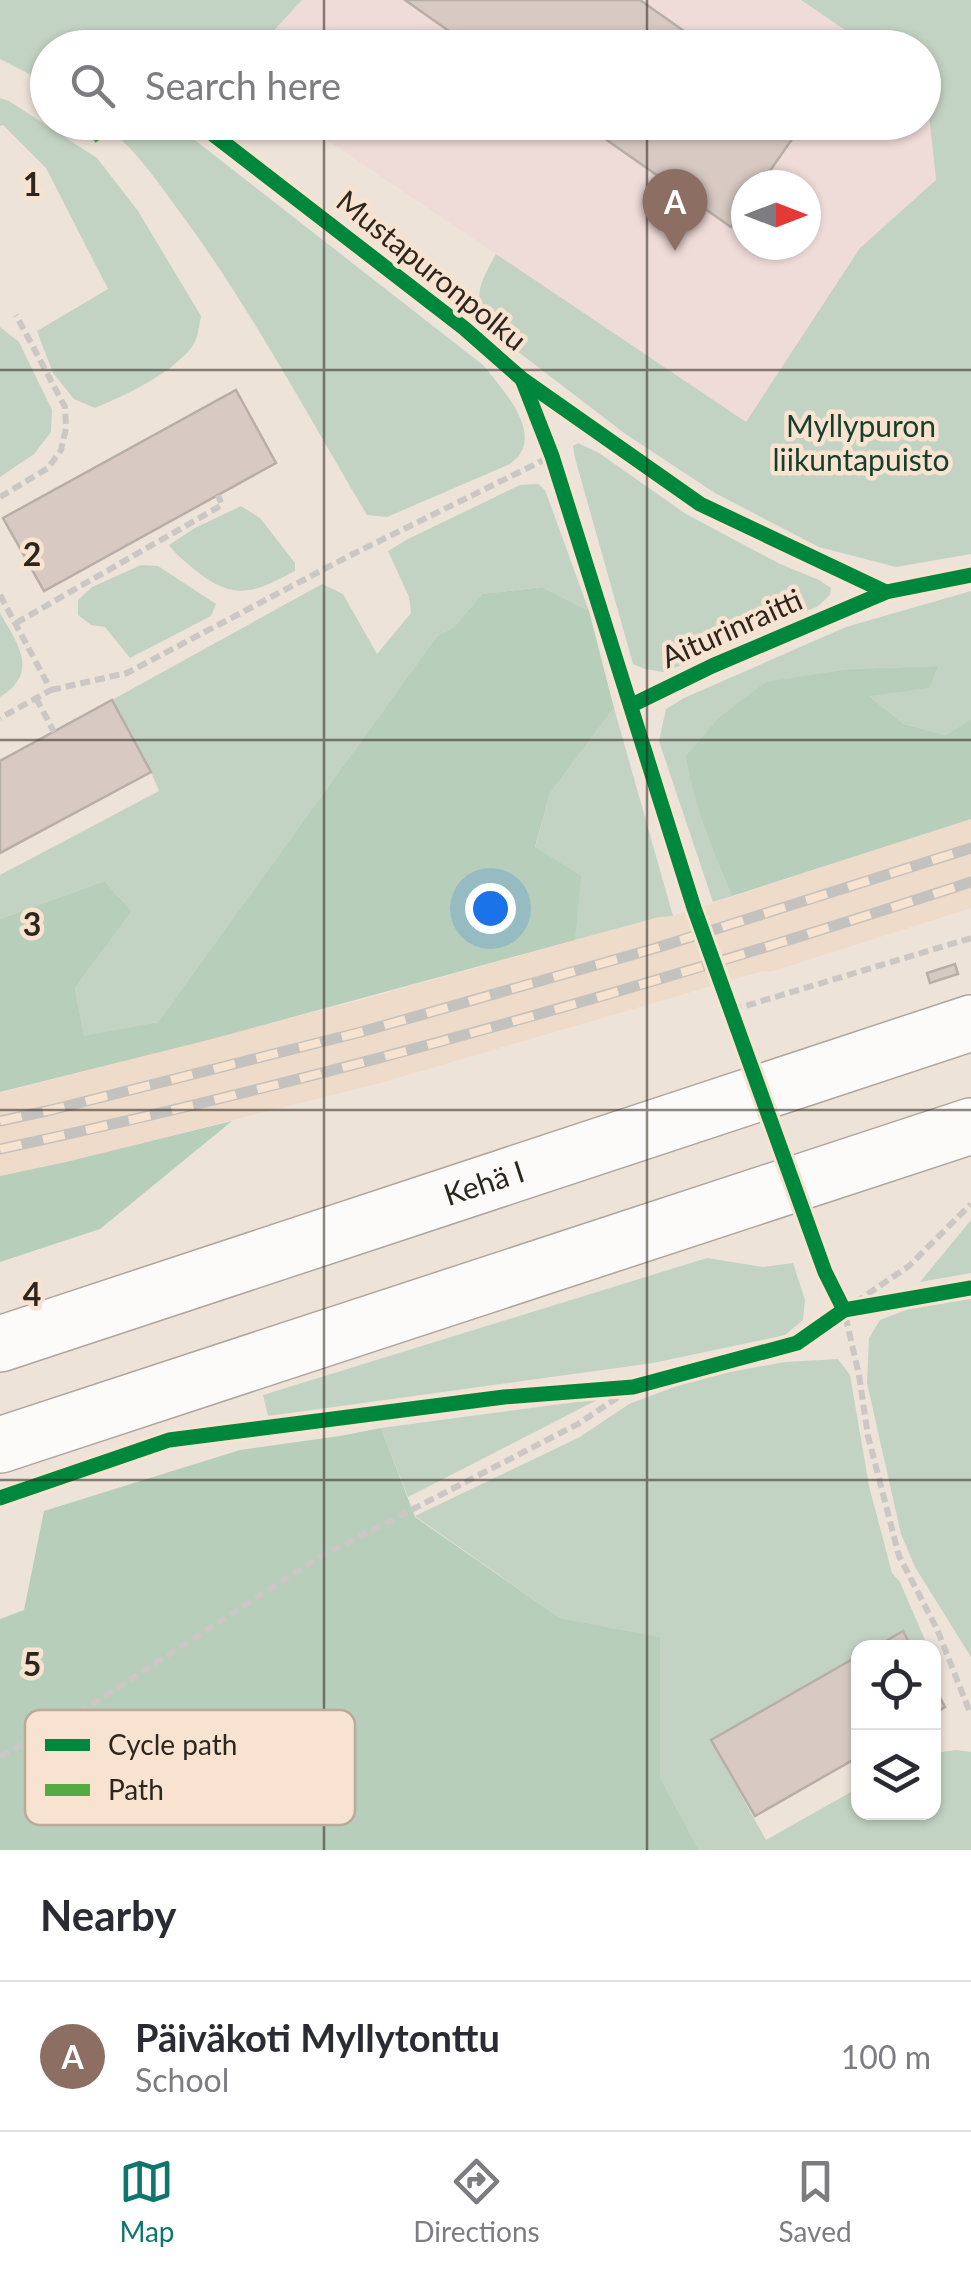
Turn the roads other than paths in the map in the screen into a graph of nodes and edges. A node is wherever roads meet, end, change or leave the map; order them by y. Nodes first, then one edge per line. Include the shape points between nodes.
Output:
1 (971, 1024) edge
2 (971, 1126) edge
3 (0, 1344) edge
4 (0, 1445) edge

1 - 3 highway, Kehä I
2 - 4 highway

